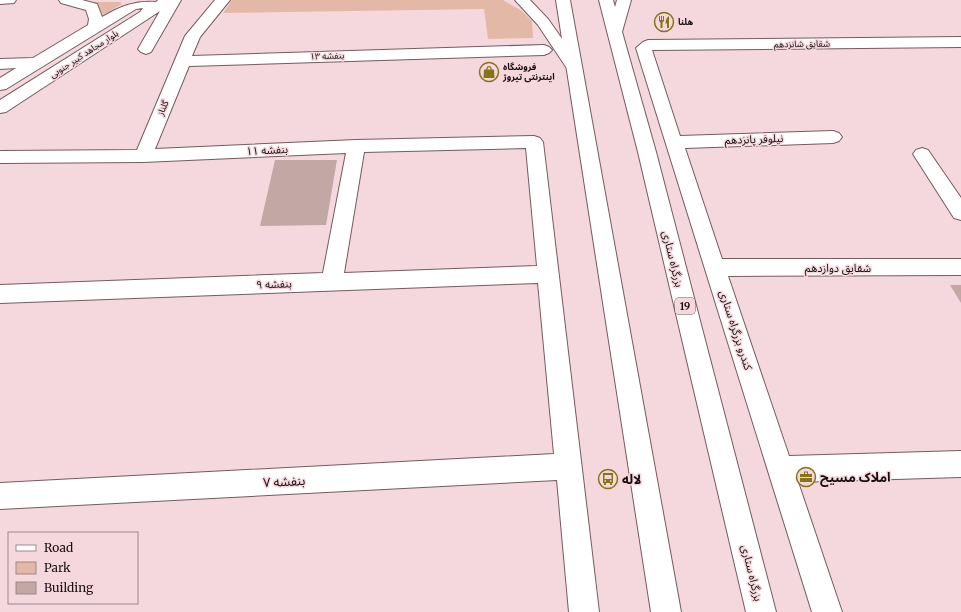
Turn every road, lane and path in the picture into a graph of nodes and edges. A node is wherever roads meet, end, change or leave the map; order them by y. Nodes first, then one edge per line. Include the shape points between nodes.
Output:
1 (0, 0) edge
2 (9, 0) edge
3 (66, 0) edge
4 (168, 0) edge
5 (174, 0) edge
6 (222, 0) edge
7 (522, 0) edge
8 (563, 0) edge
9 (606, 0) edge
10 (624, 0) edge
11 (142, 17) junction
12 (95, 27) junction
13 (615, 32) junction
14 (961, 42) edge
15 (644, 48) joint
16 (146, 49) dead end
17 (544, 50) dead end
18 (183, 61) junction
19 (35, 63) junction
20 (0, 64) edge
21 (574, 67) junction
22 (0, 85) edge
23 (0, 108) edge
24 (833, 137) dead end
25 (675, 142) junction
26 (356, 146) junction
27 (922, 154) dead end
28 (143, 156) junction
29 (0, 157) edge
30 (961, 214) edge
31 (961, 267) edge
32 (716, 268) junction
33 (548, 274) junction
34 (332, 282) junction
35 (0, 294) edge
36 (961, 464) edge
37 (568, 466) junction
38 (781, 469) junction
39 (0, 496) edge
40 (584, 612) edge
41 (666, 612) edge
42 (761, 612) edge
43 (827, 612) edge

1 - 2 main road
3 - 12 main road via 92,8 96,19
4 - 11 main road, بلوار مجاهد کبیر جنوبی
5 - 16 main road
6 - 18 main road via 194,36
7 - 21 main road via 543,22
8 - 21 main road
9 - 13 main road, بزرگراه ستاری / 19
10 - 13 main road
11 - 12 main road, بلوار مجاهد کبیر جنوبی via 152,5 138,3
11 - 23 main road, بلوار مجاهد کبیر جنوبی
12 - 19 main road, بلوار مجاهد کبیر جنوبی
13 - 42 main road, بزرگراه ستاری / 19
14 - 15 main road, شقایق شانزدهم via 648,45
15 - 25 main road, کندرو بزرگراه ستاری
17 - 18 main road, بنفشه ۱۳
18 - 28 main road, گلناز
19 - 20 main road
19 - 22 main road, بلوار مجاهد کبیر جنوبی
21 - 41 main road
24 - 25 main road, نیلوفر پانزدهم
25 - 32 main road, کندرو بزرگراه ستاری
26 - 28 main road, بنفشه ۱۱
26 - 33 main road, بنفشه ۱۱ via 534,142
26 - 34 main road
27 - 30 main road
28 - 29 main road, بنفشه ۱۱
31 - 32 main road, شقایق دوازدهم
32 - 38 main road, کندرو بزرگراه ستاری
33 - 34 main road, بنفشه ۹
33 - 37 main road
34 - 35 main road, بنفشه ۹
36 - 38 main road
37 - 39 main road, بنفشه ۷
37 - 40 main road
38 - 43 main road, کندرو بزرگراه ستاری

